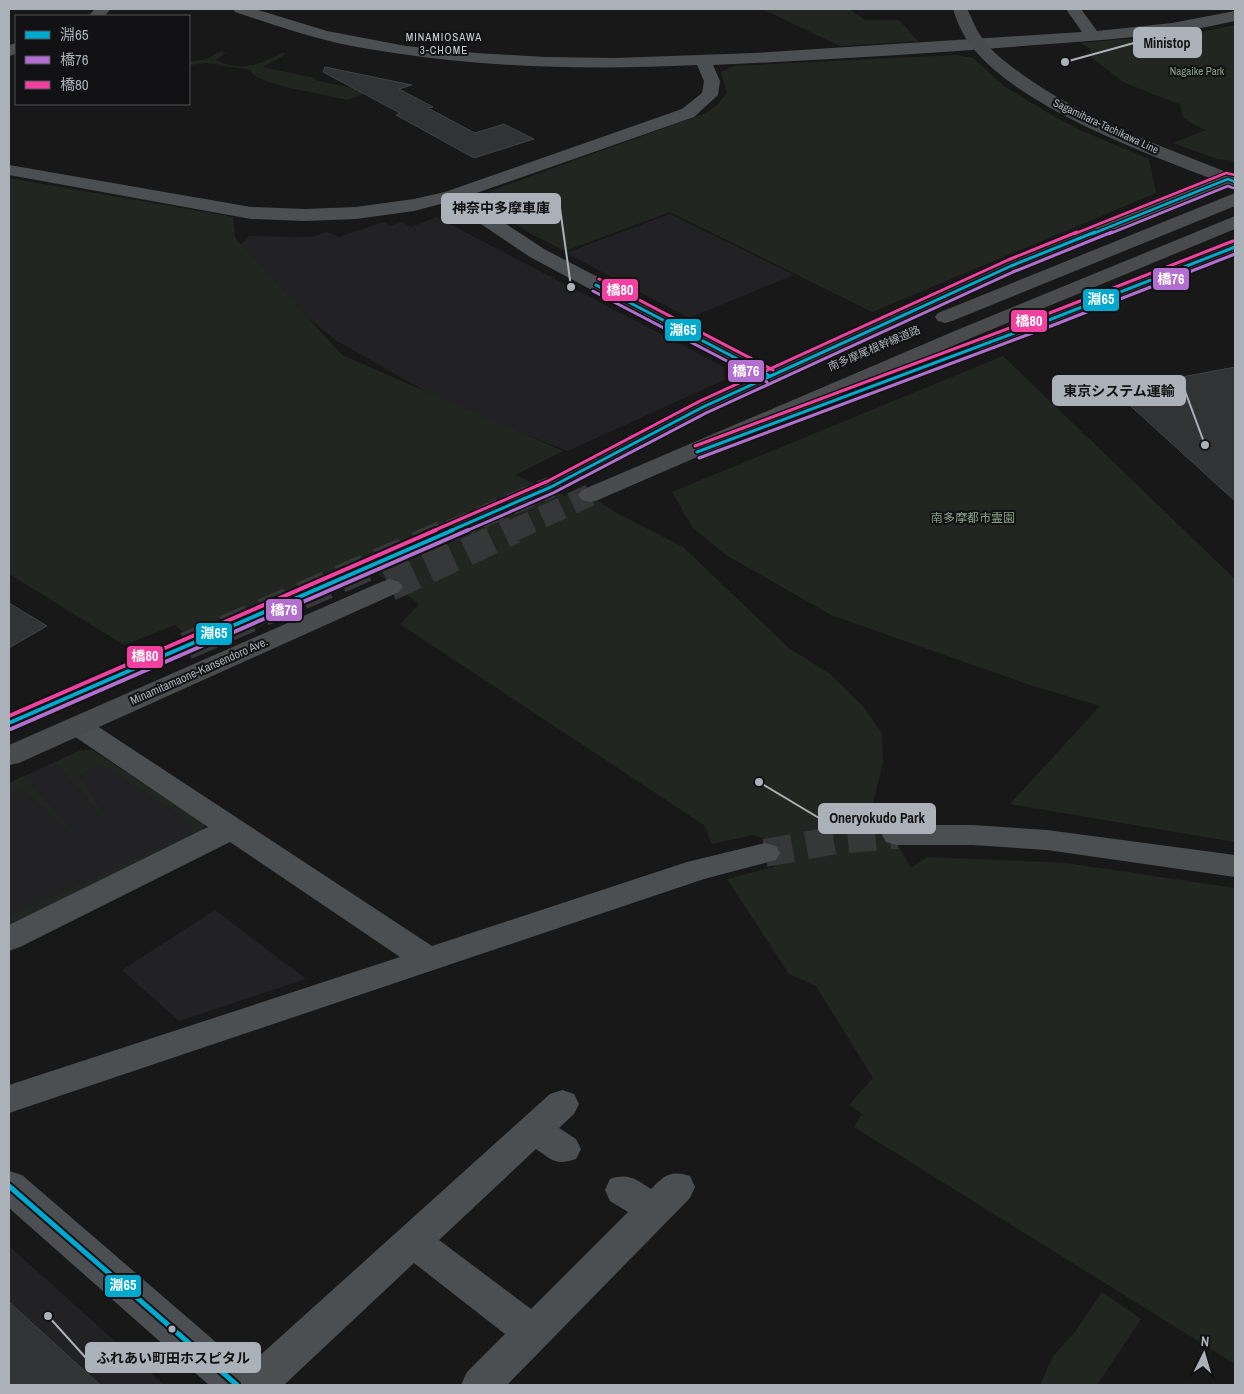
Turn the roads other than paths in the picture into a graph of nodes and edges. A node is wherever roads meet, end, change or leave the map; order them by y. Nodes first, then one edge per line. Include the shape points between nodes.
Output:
1 (240, 9) edge
2 (960, 9) edge
3 (1073, 9) edge
4 (1235, 16) edge
5 (1093, 36) junction
6 (981, 45) junction
7 (703, 61) junction
8 (9, 170) edge
9 (1233, 179) edge
10 (451, 196) junction
11 (1235, 199) edge
12 (1235, 222) edge
13 (1235, 247) edge
14 (770, 376) junction
15 (656, 467) junction
16 (590, 495) tunnel mouth
17 (390, 586) tunnel mouth
18 (186, 646) tunnel mouth
19 (9, 724) edge
20 (78, 726) junction
21 (9, 756) edge
22 (232, 828) junction
23 (897, 835) tunnel mouth
24 (765, 853) tunnel mouth
25 (1235, 866) edge
26 (9, 939) edge
27 (427, 959) junction
28 (9, 1100) edge
29 (562, 1104) dead end
30 (9, 1186) edge
31 (623, 1190) dead end
32 (413, 1241) junction
33 (533, 1333) junction
34 (237, 1385) edge
35 (256, 1385) edge
36 (481, 1385) edge

1 - 7 street via 336,38 445,56 578,64
2 - 6 main road, Sagamihara-Tachikawa Line via 964,21
3 - 5 street
4 - 5 street via 1181,27
5 - 6 street
6 - 7 street
6 - 9 main road, Sagamihara-Tachikawa Line via 1008,73 1056,105
7 - 10 street via 712,81 710,96 688,113
8 - 10 street via 225,209 280,215 363,212
9 - 14 main road via 1105,226
10 - 14 street via 537,253
11 - 14 main road, 南多摩尾根幹線道路 via 965,308 551,487 703,407
12 - 15 main road, 南多摩尾根幹線道路 via 992,322
13 - 15 main road
15 - 16 main road, 南多摩尾根幹線道路
17 - 20 main road, Minamitamaone-Kansendoro Ave.
18 - 19 main road
20 - 21 main road, Minamitamaone-Kansendoro Ave.
20 - 22 street
22 - 26 street
22 - 27 street
23 - 25 street via 1019,838
24 - 27 street via 698,870
27 - 28 street
29 - 32 street via 549,1139
30 - 34 street
31 - 33 street via 665,1199
32 - 33 street
32 - 35 street
33 - 36 street

